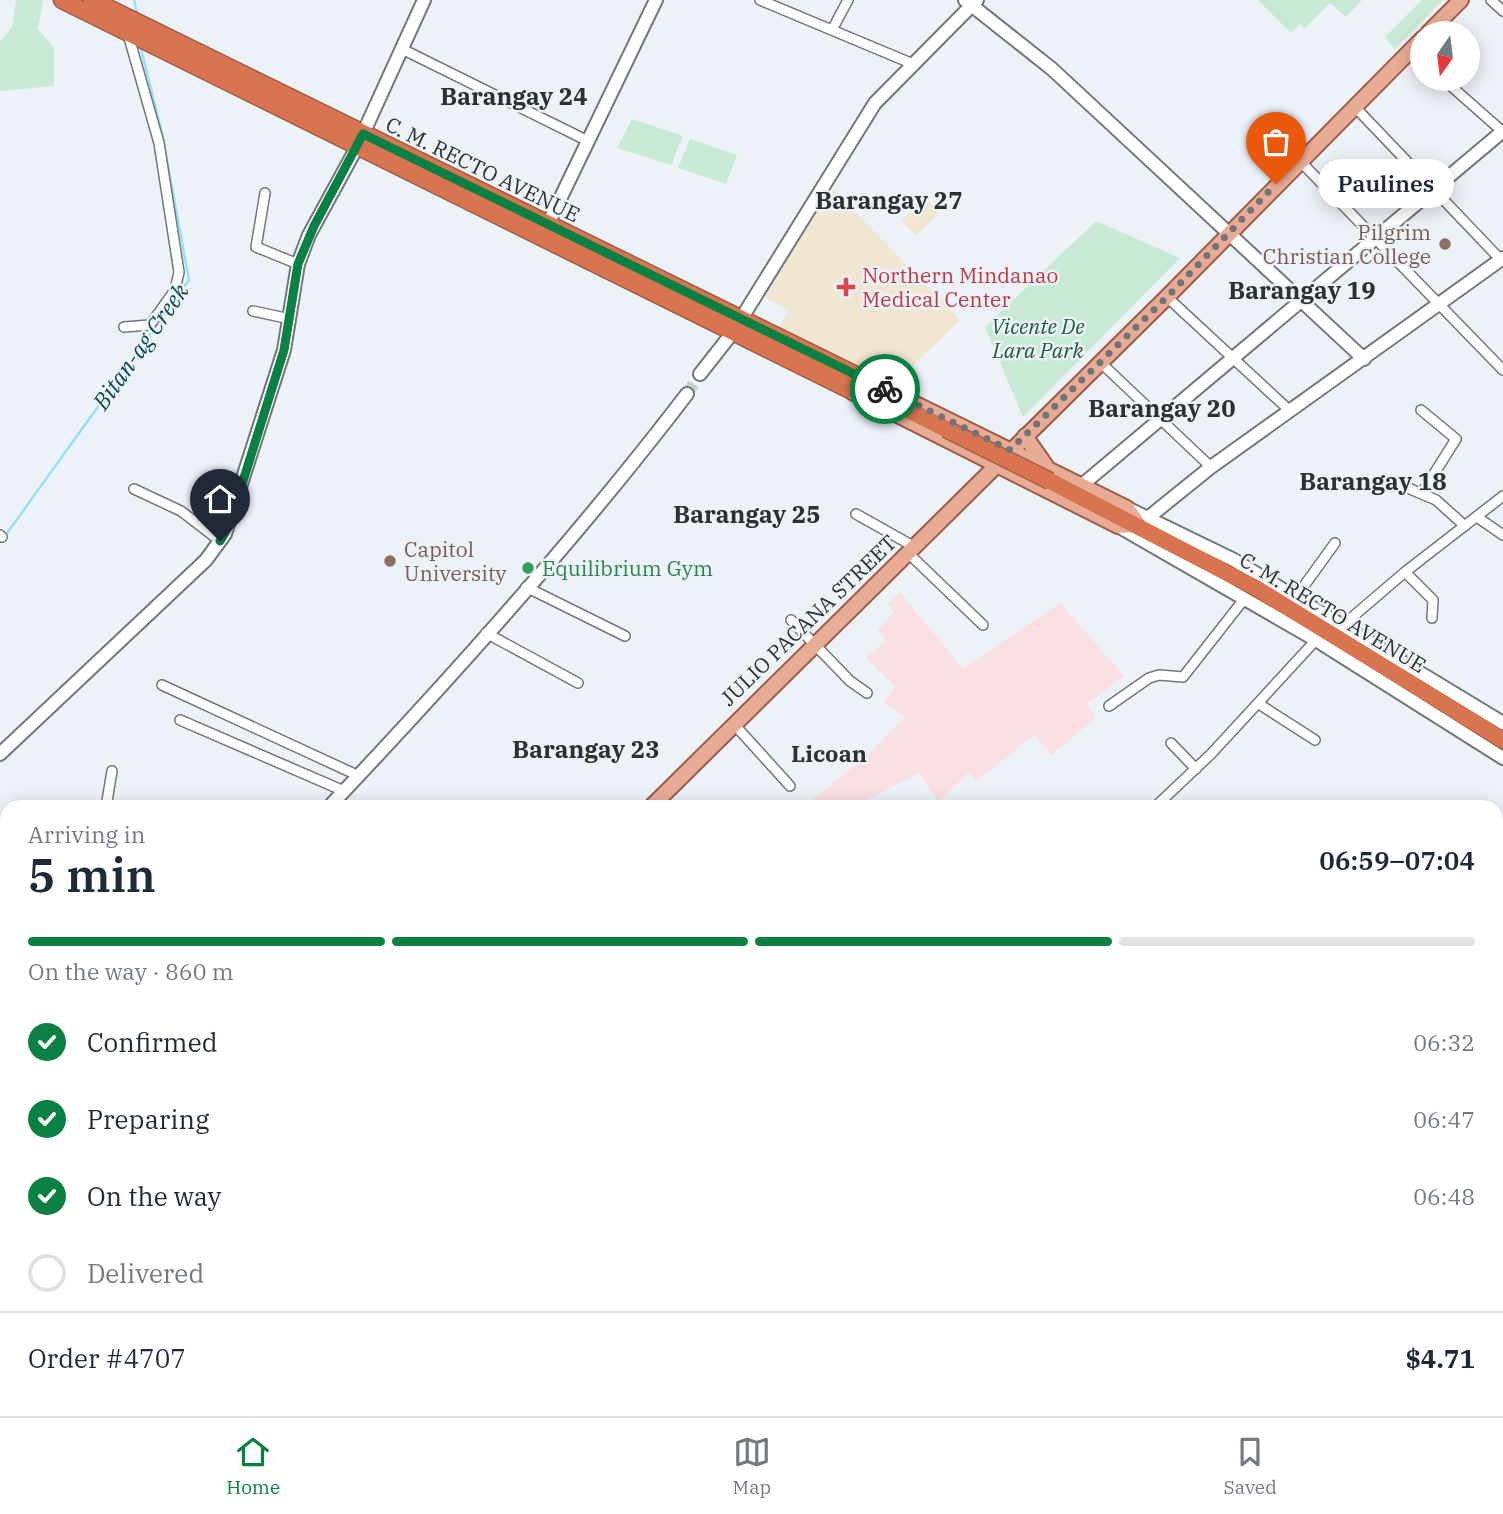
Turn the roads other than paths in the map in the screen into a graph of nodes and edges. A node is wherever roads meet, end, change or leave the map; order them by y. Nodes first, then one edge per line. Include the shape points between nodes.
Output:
1 (62, 0) edge
2 (92, 0) edge
3 (424, 0) edge
4 (656, 0) edge
5 (760, 0) edge
6 (848, 0) edge
7 (1461, 0) edge
8 (1492, 0) edge
9 (972, 1) edge
10 (1503, 11) edge
11 (1440, 21) edge
12 (130, 30) junction
13 (832, 30) junction
14 (402, 49) junction
15 (1410, 51) edge
16 (913, 64) junction
17 (1457, 91) edge
18 (1354, 106) junction
19 (1503, 132) edge
20 (360, 140) junction
21 (588, 141) junction
22 (1300, 160) junction
23 (1434, 189) junction
24 (265, 193) dead end
25 (548, 224) junction
26 (1229, 232) junction
27 (1375, 239) junction
28 (1502, 259) edge
29 (298, 264) junction
30 (1167, 297) junction
31 (1302, 300) junction
32 (1439, 304) junction
33 (253, 311) dead end
34 (290, 319) junction
35 (736, 324) junction
36 (124, 327) dead end
37 (1233, 358) junction
38 (1363, 359) junction
39 (1100, 362) junction
40 (1503, 370) edge
41 (700, 374) tunnel mouth
42 (856, 374) junction
43 (848, 389) junction
44 (875, 393) junction
45 (688, 394) tunnel mouth
46 (1289, 410) junction
47 (1421, 410) dead end
48 (1160, 419) junction
49 (1025, 436) junction
50 (1010, 450) junction
51 (996, 464) junction
52 (1211, 467) junction
53 (1049, 475) junction
54 (1082, 485) junction
55 (1401, 485) dead end
56 (134, 489) dead end
57 (1422, 493) junction
58 (1501, 501) edge
59 (856, 514) dead end
60 (1477, 517) junction
61 (1143, 521) junction
62 (1118, 526) junction
63 (1465, 526) junction
64 (1503, 535) edge
65 (220, 541) junction
66 (1335, 542) dead end
67 (910, 549) junction
68 (1405, 572) junction
69 (526, 587) junction
70 (1296, 597) junction
71 (1245, 598) junction
72 (1432, 618) dead end
73 (791, 620) dead end
74 (983, 625) dead end
75 (1343, 625) junction
76 (486, 633) junction
77 (625, 636) dead end
78 (1316, 640) junction
79 (814, 643) junction
80 (579, 683) dead end
81 (162, 685) dead end
82 (867, 693) dead end
83 (1259, 704) junction
84 (1109, 706) dead end
85 (180, 720) dead end
86 (733, 723) junction
87 (1503, 723) edge
88 (1315, 740) dead end
89 (1503, 740) edge
90 (1171, 743) dead end
91 (0, 754) edge
92 (1503, 758) edge
93 (1196, 769) junction
94 (112, 771) dead end
95 (359, 776) junction
96 (790, 786) dead end
97 (344, 791) junction
98 (107, 800) edge
99 (336, 800) edge
100 (658, 800) edge
101 (1163, 800) edge

1 - 12 highway, C. M. RECTO AVENUE
2 - 12 highway, C. M. RECTO AVENUE
3 - 14 street
4 - 21 street
5 - 13 street
6 - 13 street
7 - 11 main road
8 - 10 street
9 - 16 street
9 - 26 street
12 - 20 highway, C. M. RECTO AVENUE
12 - 36 street via 159,142 179,272 175,290 150,325
13 - 16 street
14 - 20 street
14 - 21 street
15 - 18 main road, JULIO PACANA STREET
16 - 35 street via 875,103
17 - 19 street
18 - 22 main road, JULIO PACANA STREET
18 - 23 street
19 - 23 street
20 - 25 highway, C. M. RECTO AVENUE
20 - 29 street
20 - 35 highway, C. M. RECTO AVENUE
21 - 25 street
22 - 26 main road, JULIO PACANA STREET
22 - 27 street
23 - 27 street
23 - 28 street
24 - 29 street via 256,247
25 - 35 highway, C. M. RECTO AVENUE
26 - 30 main road, JULIO PACANA STREET
26 - 31 street
27 - 31 street
27 - 32 street
28 - 32 street
29 - 34 street
30 - 37 street
30 - 39 main road, JULIO PACANA STREET
31 - 37 street
31 - 38 street
32 - 38 street
32 - 40 street
33 - 34 street
34 - 65 street via 233,514
35 - 41 street
35 - 42 highway, C. M. RECTO AVENUE
35 - 43 highway, C. M. RECTO AVENUE
37 - 46 street
37 - 48 street
38 - 46 street
39 - 48 street
39 - 49 main road, JULIO PACANA STREET
42 - 44 highway, C. M. RECTO AVENUE
42 - 50 main road, C. M. RECTO AVENUE
43 - 44 highway, C. M. RECTO AVENUE
43 - 51 main road, C. M. RECTO AVENUE
44 - 53 highway, C. M. RECTO AVENUE, bridge
45 - 69 street
46 - 52 street
47 - 57 street via 1456,439
48 - 52 street
48 - 54 street
49 - 50 main road, JULIO PACANA STREET
49 - 53 main road
50 - 51 main road, JULIO PACANA STREET
50 - 53 main road, C. M. RECTO AVENUE
51 - 62 main road, C. M. RECTO AVENUE
51 - 67 main road, JULIO PACANA STREET
52 - 61 street
53 - 54 main road, C. M. RECTO AVENUE
53 - 61 highway, C. M. RECTO AVENUE
54 - 61 main road, C. M. RECTO AVENUE
55 - 57 street
56 - 65 street via 181,511
57 - 63 street via 1445,506
58 - 60 street
59 - 67 street
60 - 63 street
60 - 64 street
61 - 62 main road, C. M. RECTO AVENUE
61 - 70 street via 1228,557
61 - 89 highway, C. M. RECTO AVENUE
62 - 71 street
63 - 68 street
65 - 91 street via 206,560
66 - 70 street
67 - 74 street
67 - 79 main road, JULIO PACANA STREET
68 - 72 street via 1433,600
68 - 75 street
69 - 76 street
69 - 77 street
70 - 75 street
71 - 78 street
71 - 84 street via 1183,677 1154,676
73 - 79 street
75 - 87 street
76 - 80 street
76 - 95 street
78 - 83 street
78 - 92 street
79 - 82 street
79 - 86 main road, JULIO PACANA STREET
81 - 95 street
83 - 88 street
83 - 93 street
85 - 97 street
86 - 96 street
86 - 100 main road, JULIO PACANA STREET
90 - 93 street
93 - 101 street
94 - 98 street
95 - 97 street
97 - 99 street

